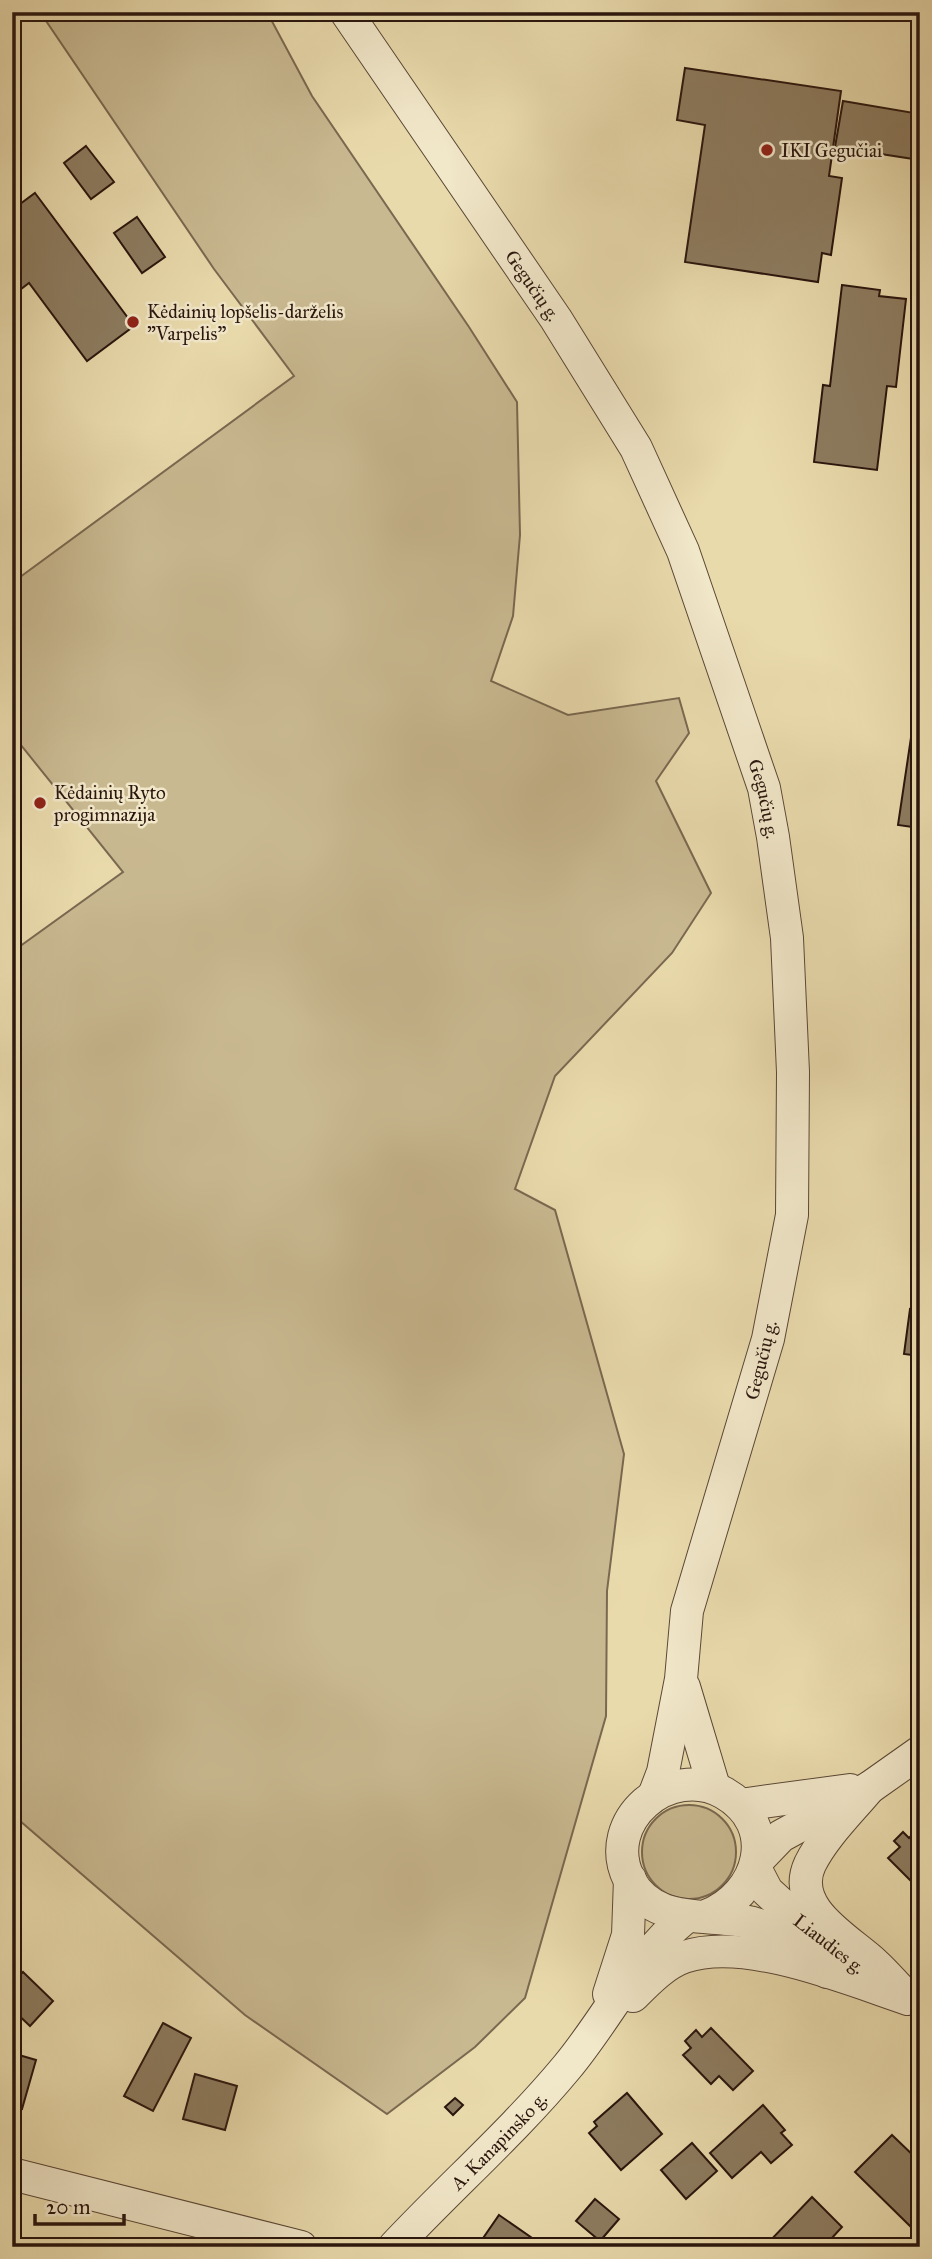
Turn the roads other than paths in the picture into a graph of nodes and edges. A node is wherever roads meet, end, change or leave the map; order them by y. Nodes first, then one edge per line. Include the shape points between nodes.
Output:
1 (346, 12) edge
2 (681, 1679) junction
3 (920, 1752) edge
4 (869, 1788) junction
5 (655, 1793) junction
6 (727, 1796) junction
7 (756, 1864) junction
8 (629, 1879) junction
9 (696, 1917) junction
10 (827, 1972) junction
11 (914, 2001) edge
12 (596, 2031) junction
13 (12, 2174) edge
14 (301, 2247) edge
15 (394, 2247) edge

1 - 2 street, Gegučių g. via 556,319 636,448 683,551 764,788 787,938 793,1072 792,1215 768,1339 687,1611
2 - 5 street, Gegučių g.
2 - 6 street
3 - 4 street
4 - 6 street
4 - 7 street via 781,1836
4 - 11 street via 819,1850 809,1867 807,1889 829,1926
5 - 6 street via 694,1783
5 - 8 street via 638,1808 627,1827 623,1849
6 - 7 street via 751,1821 757,1840
7 - 9 street via 737,1899
7 - 11 street, Liaudies g. via 767,1891 809,1931 848,1963
8 - 9 street via 649,1903 666,1913
8 - 12 street via 628,1935
9 - 10 street via 738,1918 766,1928
9 - 12 street via 652,1949
10 - 11 street
10 - 12 street via 753,1953 685,1957 645,1984
12 - 15 street, A. Kanapinsko g. via 529,2111
13 - 14 street

